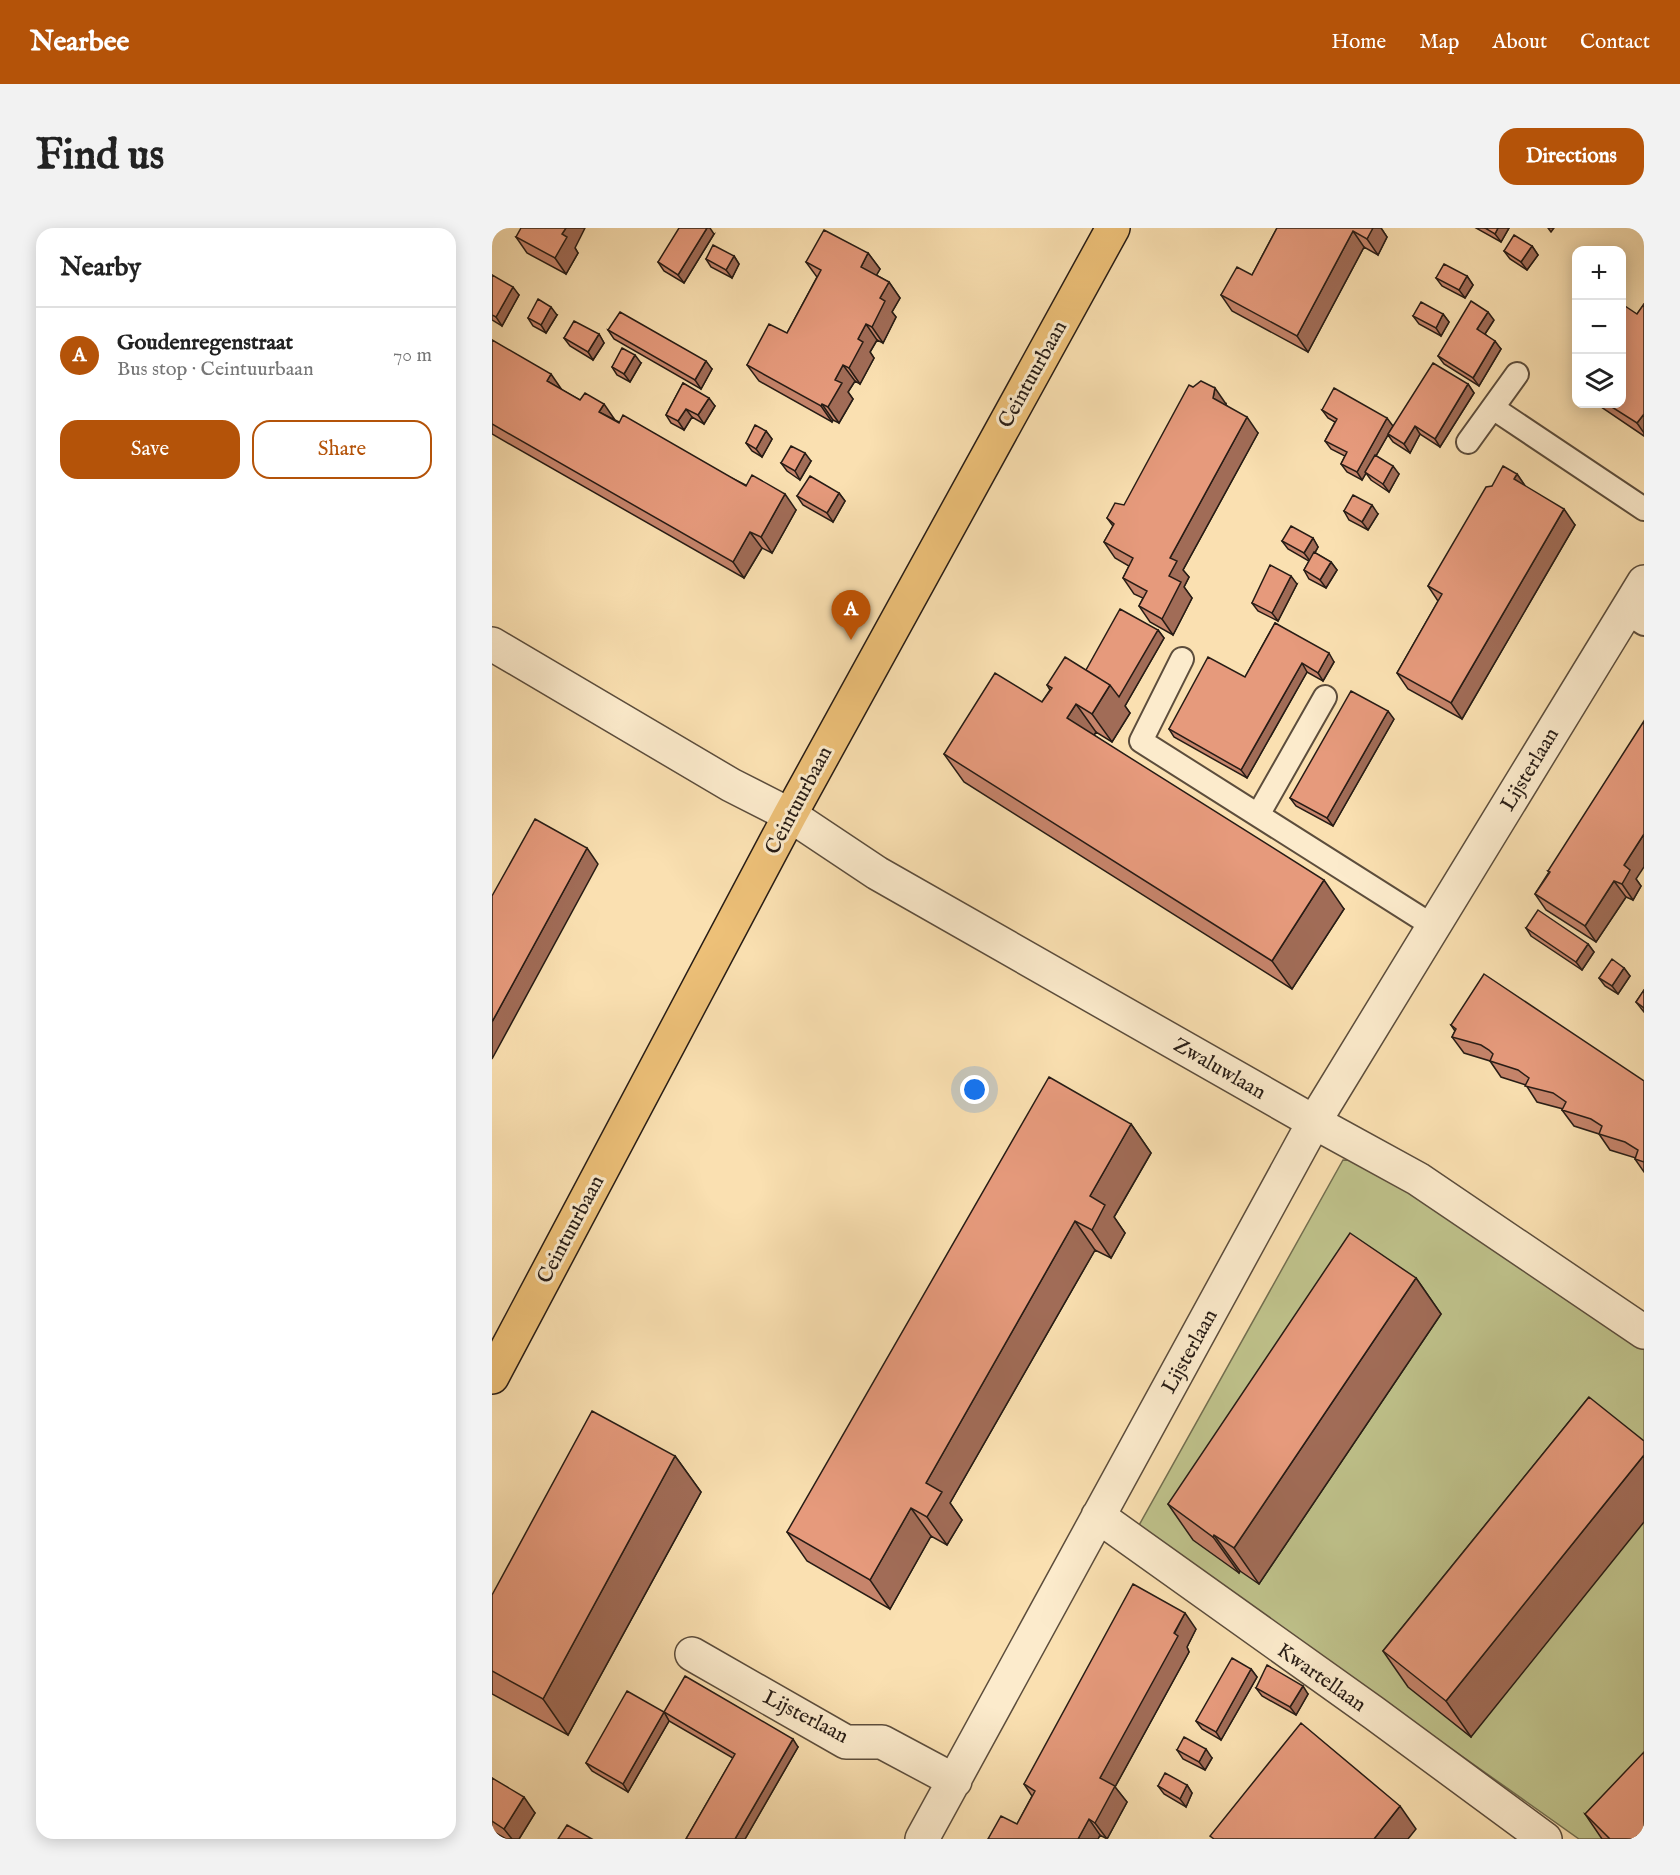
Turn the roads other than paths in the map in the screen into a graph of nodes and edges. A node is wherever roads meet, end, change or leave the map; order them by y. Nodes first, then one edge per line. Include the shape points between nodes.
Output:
1 (1113, 228) edge
2 (1517, 374) dead end
3 (1493, 408) junction
4 (1468, 442) dead end
5 (1644, 509) edge
6 (1644, 582) edge
7 (1635, 618) edge
8 (492, 644) edge
9 (1182, 659) dead end
10 (1325, 697) dead end
11 (790, 814) junction
12 (1258, 815) junction
13 (1434, 926) junction
14 (1314, 1122) junction
15 (1644, 1332) edge
16 (492, 1377) edge
17 (1098, 1516) junction
18 (692, 1654) dead end
19 (955, 1781) junction
20 (922, 1839) edge
21 (1545, 1839) edge

1 - 11 main road, Ceintuurbaan
2 - 3 lane
3 - 4 lane
3 - 5 lane
6 - 7 street, Lijsterlaan
7 - 13 street, Lijsterlaan
8 - 11 street, Zwaluwlaan via 731,785
9 - 12 lane via 1141,741
10 - 12 lane
11 - 14 street, Zwaluwlaan via 877,873
11 - 16 main road, Ceintuurbaan
12 - 13 lane
13 - 14 street, Lijsterlaan
14 - 15 street, Zwaluwlaan via 1418,1179
14 - 17 street, Lijsterlaan
17 - 19 street, Lijsterlaan
17 - 21 street, Kwartellaan
18 - 19 street, Lijsterlaan via 846,1742 882,1742
19 - 20 street, Lijsterlaan

